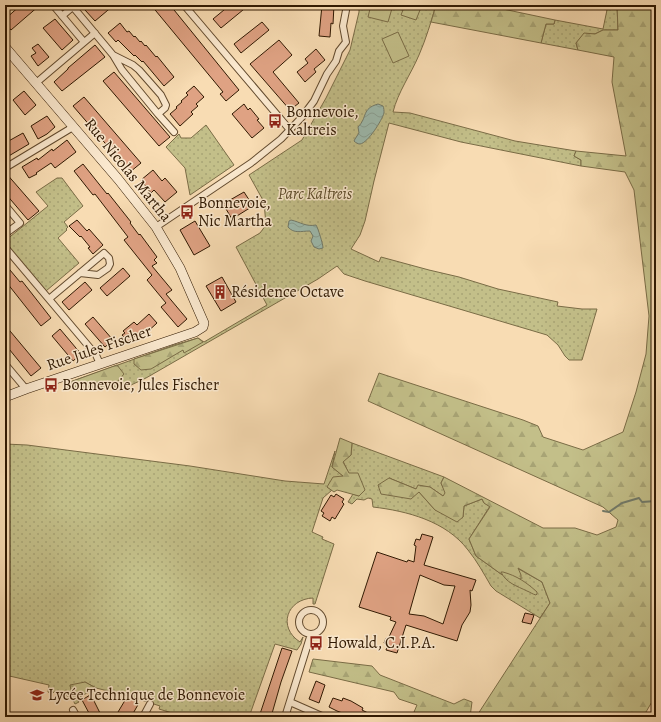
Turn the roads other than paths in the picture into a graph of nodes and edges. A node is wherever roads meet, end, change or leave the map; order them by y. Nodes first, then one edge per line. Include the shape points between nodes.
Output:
1 (53, 5) edge
2 (184, 5) edge
3 (348, 5) edge
4 (74, 6) edge
5 (62, 16) junction
6 (95, 33) junction
7 (84, 42) junction
8 (5, 47) edge
9 (113, 55) junction
10 (36, 83) junction
11 (158, 114) junction
12 (73, 127) junction
13 (290, 130) junction
14 (174, 132) dead end
15 (5, 168) edge
16 (5, 205) edge
17 (156, 227) junction
18 (5, 233) edge
19 (5, 247) edge
20 (80, 274) junction
21 (49, 300) junction
22 (203, 327) joint
23 (5, 364) edge
24 (100, 364) junction
25 (26, 389) junction
26 (5, 397) edge
27 (310, 634) junction
28 (290, 702) junction
29 (150, 704) dead end
30 (73, 710) dead end
31 (78, 717) edge
32 (143, 717) edge
33 (285, 717) edge
34 (324, 717) edge

1 - 5 street
2 - 13 street
3 - 13 street via 343,26 346,42 318,89 317,96
4 - 5 street
4 - 6 street
5 - 7 street
6 - 7 street
6 - 9 street
7 - 10 street
8 - 10 street, Rue Nicolas Martha
9 - 11 street
9 - 11 street via 139,70 161,95 166,104
10 - 12 street, Rue Nicolas Martha
11 - 14 street
12 - 15 street
12 - 17 street, Rue Nicolas Martha via 118,178
13 - 17 street via 251,163
16 - 18 street via 20,223
17 - 22 street, Rue Nicolas Martha via 186,279 202,317
19 - 21 street
20 - 20 street via 104,253 109,258 108,268 98,275
20 - 21 street
21 - 24 street via 96,355
22 - 24 street, Rue Jules Fischer via 195,332
23 - 25 street
24 - 25 street, Rue Jules Fischer
25 - 26 street, Rue Jules Fischer
27 - 27 street via 318,632 323,626 323,617 318,611 306,611 299,620 300,628
27 - 28 street
28 - 33 street
28 - 34 street
29 - 32 street
30 - 31 street

